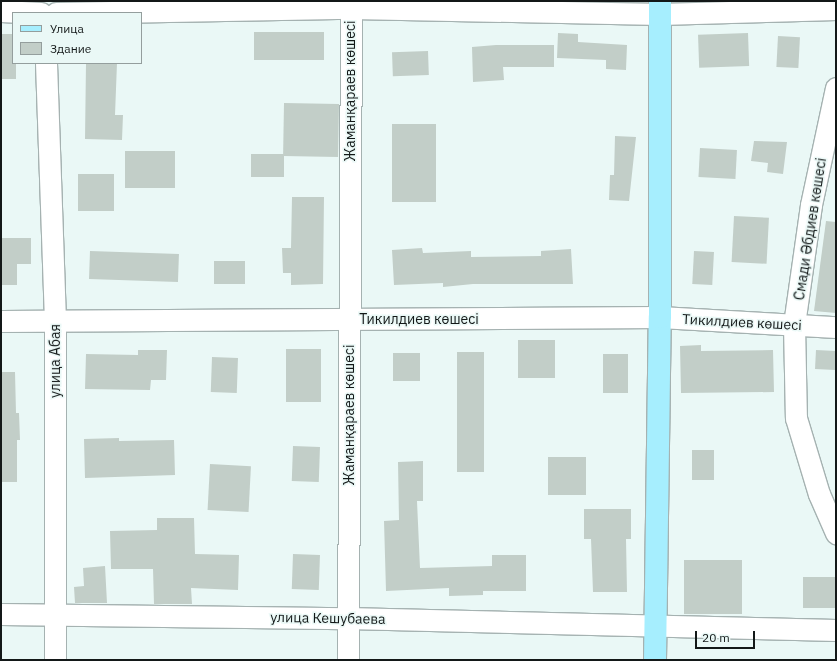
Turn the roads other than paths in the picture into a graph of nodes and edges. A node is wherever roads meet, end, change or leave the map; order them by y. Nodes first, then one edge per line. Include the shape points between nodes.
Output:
1 (45, 1) edge
2 (351, 5) edge
3 (660, 7) edge
4 (836, 9) edge
5 (1, 11) edge
6 (21, 12) edge
7 (45, 12) edge
8 (93, 12) edge
9 (46, 64) edge
10 (836, 88) edge
11 (660, 317) junction
12 (350, 319) junction
13 (1, 321) edge
14 (55, 322) junction
15 (794, 325) junction
16 (836, 327) edge
17 (836, 532) edge
18 (1, 614) edge
19 (55, 615) junction
20 (347, 618) junction
21 (654, 624) junction
22 (836, 630) edge
23 (55, 660) edge
24 (348, 660) edge
25 (655, 660) edge

1 - 7 street
2 - 3 street
2 - 8 street
2 - 12 street, Жаманқараев көшесі
3 - 4 street
3 - 11 main road
5 - 6 street
9 - 14 street, улица Абая
10 - 15 street, Смади Әбдиев көшесі via 811,206
11 - 12 street, Тикилдиев көшесі
11 - 15 street, Тикилдиев көшесі
11 - 21 main road
12 - 14 street, Тикилдиев көшесі
12 - 20 street, Жаманқараев көшесі
13 - 14 street, Тикилдиев көшесі
14 - 19 street, улица Абая
15 - 16 street, Тикилдиев көшесі
15 - 17 street, Смади Әбдиев көшесі via 796,418 819,494
18 - 19 street, улица Кешубаева
19 - 20 street, улица Кешубаева
19 - 23 street, улица Абая
20 - 21 street, улица Кешубаева
20 - 24 street, Жаманқараев көшесі
21 - 22 street, улица Кешубаева
21 - 25 main road

